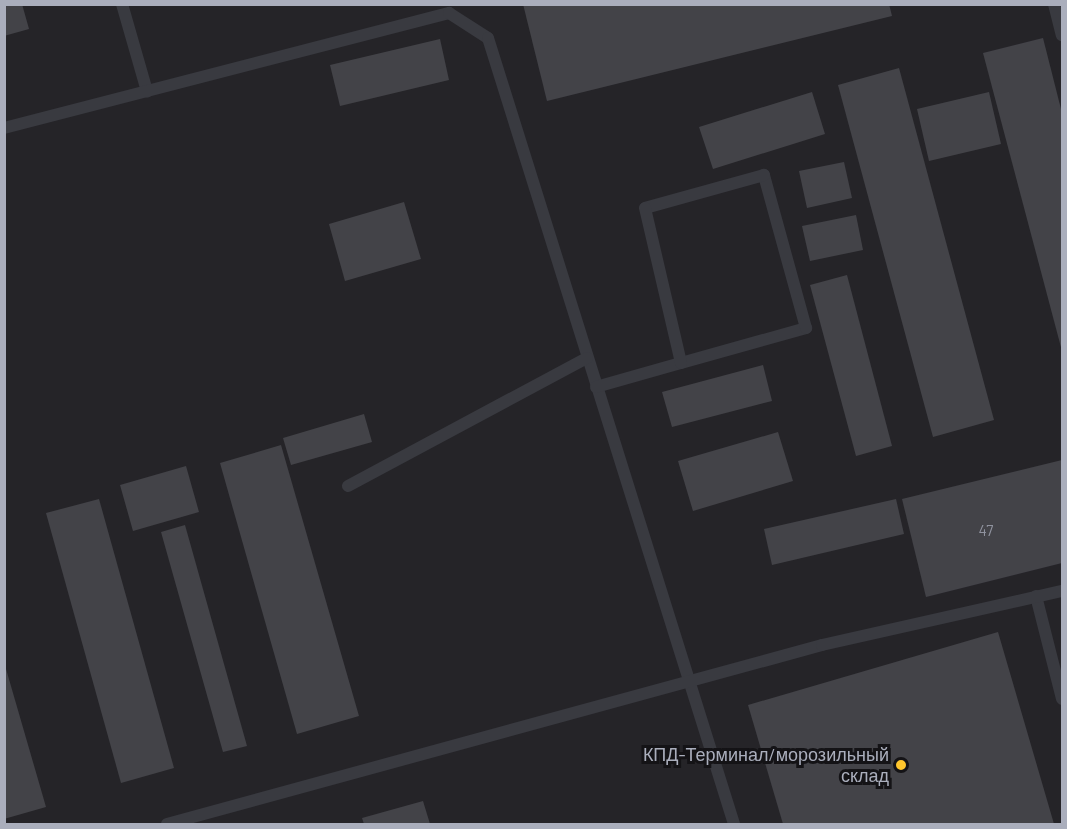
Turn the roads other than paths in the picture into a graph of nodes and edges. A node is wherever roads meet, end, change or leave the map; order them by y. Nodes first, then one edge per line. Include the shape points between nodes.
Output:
1 (122, 4) edge
2 (1054, 4) edge
3 (1062, 35) edge
4 (147, 91) junction
5 (4, 128) edge
6 (587, 358) junction
7 (681, 363) junction
8 (596, 387) junction
9 (348, 486) dead end
10 (1062, 591) edge
11 (1036, 596) junction
12 (688, 684) junction
13 (1062, 699) edge
14 (213, 819) edge
15 (167, 825) edge
16 (734, 825) edge

1 - 4 lane
2 - 3 lane
4 - 5 lane
4 - 6 lane via 449,13 488,38
6 - 8 lane
6 - 9 lane
7 - 7 lane via 806,328 764,175 645,207
7 - 8 lane
8 - 12 lane
10 - 11 lane
11 - 12 lane via 822,645
11 - 13 lane
12 - 14 lane
12 - 16 lane
14 - 15 lane

